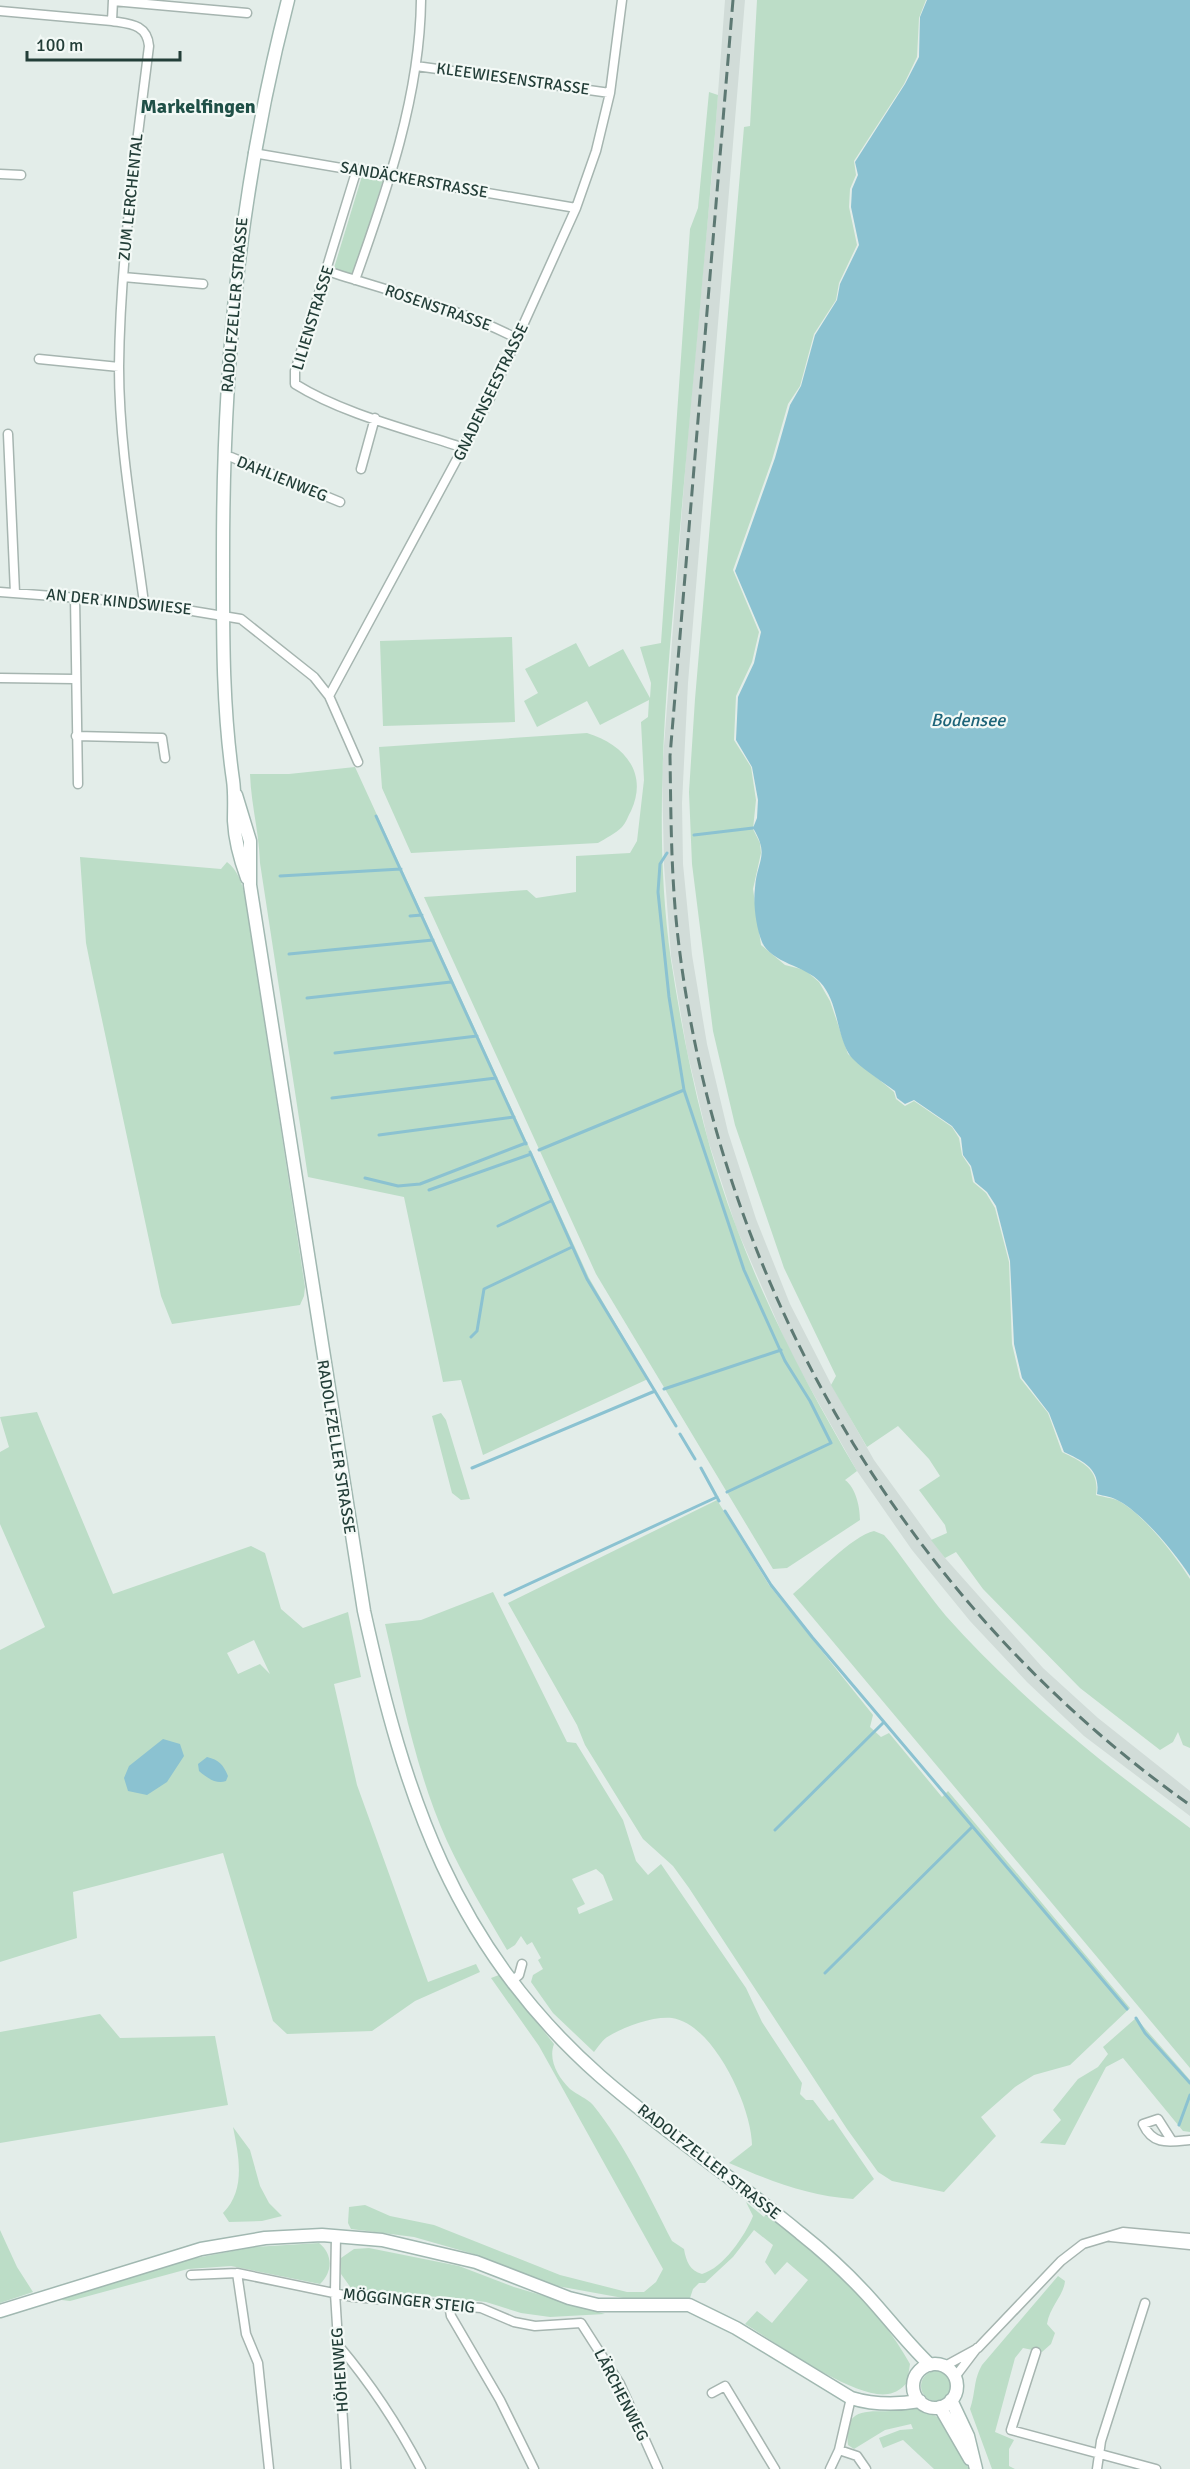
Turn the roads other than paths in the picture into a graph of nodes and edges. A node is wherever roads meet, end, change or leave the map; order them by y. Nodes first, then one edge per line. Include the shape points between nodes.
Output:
1 (288, 0) edge
2 (421, 0) edge
3 (622, 0) edge
4 (113, 1) edge
5 (0, 11) edge
6 (247, 13) dead end
7 (112, 21) junction
8 (416, 66) junction
9 (610, 93) junction
10 (253, 153) junction
11 (357, 169) junction
12 (0, 174) edge
13 (21, 175) dead end
14 (392, 175) junction
15 (576, 208) junction
16 (327, 271) junction
17 (123, 277) junction
18 (355, 280) junction
19 (203, 284) dead end
20 (518, 339) junction
21 (39, 359) dead end
22 (119, 367) junction
23 (375, 418) junction
24 (8, 434) dead end
25 (464, 448) junction
26 (224, 457) junction
27 (361, 469) dead end
28 (339, 502) dead end
29 (0, 592) edge
30 (15, 592) junction
31 (75, 597) junction
32 (144, 603) junction
33 (223, 614) junction
34 (0, 678) edge
35 (74, 679) junction
36 (329, 696) junction
37 (76, 736) junction
38 (165, 758) dead end
39 (358, 762) dead end
40 (78, 784) dead end
41 (522, 1964) dead end
42 (512, 1981) junction
43 (1190, 2140) edge
44 (1172, 2141) dead end
45 (336, 2236) junction
46 (1108, 2236) junction
47 (1190, 2238) edge
48 (1190, 2245) edge
49 (237, 2273) junction
50 (191, 2275) dead end
51 (334, 2293) junction
52 (1145, 2302) dead end
53 (449, 2305) junction
54 (0, 2311) edge
55 (581, 2323) joint
56 (907, 2343) junction
57 (339, 2345) junction
58 (978, 2348) junction
59 (1036, 2352) dead end
60 (930, 2365) junction
61 (945, 2366) junction
62 (919, 2372) junction
63 (955, 2377) junction
64 (914, 2388) junction
65 (712, 2393) dead end
66 (851, 2398) junction
67 (951, 2400) junction
68 (920, 2401) junction
69 (885, 2403) junction
70 (940, 2407) junction
71 (840, 2450) junction
72 (1098, 2454) junction
73 (976, 2468) edge
74 (269, 2469) edge
75 (346, 2469) edge
76 (422, 2469) edge
77 (534, 2469) edge
78 (658, 2469) edge
79 (775, 2469) edge
80 (830, 2469) edge
81 (866, 2469) edge
82 (1096, 2469) edge
83 (1156, 2469) edge

1 - 10 street, RADOLFZELLER STRASSE
2 - 8 street
3 - 9 street, GNADENSEESTRASSE
4 - 6 street
4 - 7 street
5 - 7 street
7 - 17 street, ZUM LERCHENTAL via 139,26 147,33 149,46
8 - 9 street, KLEEWIESENSTRASSE
8 - 14 street
9 - 15 street, GNADENSEESTRASSE via 596,151
10 - 11 street, SANDÄCKERSTRASSE
10 - 26 street, RADOLFZELLER STRASSE via 235,288
11 - 14 street, SANDÄCKERSTRASSE
11 - 16 street, LILIENSTRASSE
12 - 13 street
14 - 15 street, SANDÄCKERSTRASSE
14 - 18 street
15 - 20 street, GNADENSEESTRASSE
16 - 18 street, ROSENSTRASSE
16 - 23 street, LILIENSTRASSE via 295,371 296,384
17 - 19 street, ZUM LERCHENTAL
17 - 22 street, ZUM LERCHENTAL
18 - 20 street, ROSENSTRASSE via 437,304
20 - 25 street, GNADENSEESTRASSE
21 - 22 street
22 - 32 street, ZUM LERCHENTAL via 124,443
23 - 25 street, LILIENSTRASSE
23 - 27 street
24 - 30 street
25 - 36 street, GNADENSEESTRASSE
26 - 28 street, DAHLIENWEG
26 - 33 street, RADOLFZELLER STRASSE
29 - 30 street, AN DER KINDSWIESE
30 - 31 street, AN DER KINDSWIESE
31 - 32 street, AN DER KINDSWIESE
31 - 35 street
32 - 33 street, AN DER KINDSWIESE
33 - 36 street via 249,622 314,677
33 - 42 street, RADOLFZELLER STRASSE via 224,698 236,795 250,841 250,885 346,1509 375,1664 414,1800 432,1844 459,1901
34 - 35 street
35 - 37 street
36 - 39 street
37 - 38 street via 162,738
37 - 40 street
41 - 42 street
42 - 56 street, RADOLFZELLER STRASSE via 551,2028 601,2076 800,2233 853,2280
43 - 44 street
45 - 51 street, HÖHENWEG
45 - 54 street via 265,2238 201,2249
45 - 66 street via 382,2240 445,2253 597,2305 689,2305 736,2328
46 - 47 street via 1123,2232
46 - 48 street
46 - 58 street via 1092,2239 1069,2253
49 - 50 street, MÖGGINGER STEIG
49 - 51 street, MÖGGINGER STEIG
49 - 74 street via 246,2334 258,2363
51 - 53 street, MÖGGINGER STEIG
51 - 57 street, HÖHENWEG
52 - 72 street
53 - 55 street, MÖGGINGER STEIG via 481,2308 535,2326
53 - 77 street via 450,2316 500,2400
55 - 78 street, LÄRCHENWEG via 620,2384
56 - 60 street
56 - 62 street
57 - 75 street, HÖHENWEG
57 - 76 street via 399,2428
58 - 61 street
58 - 63 street
59 - 72 street via 1011,2430
60 - 61 street
60 - 62 street
61 - 63 street
62 - 64 street
63 - 67 street via 957,2389
64 - 68 street
64 - 69 street
65 - 79 street via 725,2386
66 - 69 street
66 - 71 street
67 - 70 street
67 - 73 street via 968,2436
68 - 69 street
68 - 70 street via 929,2407
70 - 73 street
71 - 80 street
71 - 81 street via 856,2456
72 - 82 street
72 - 83 street

